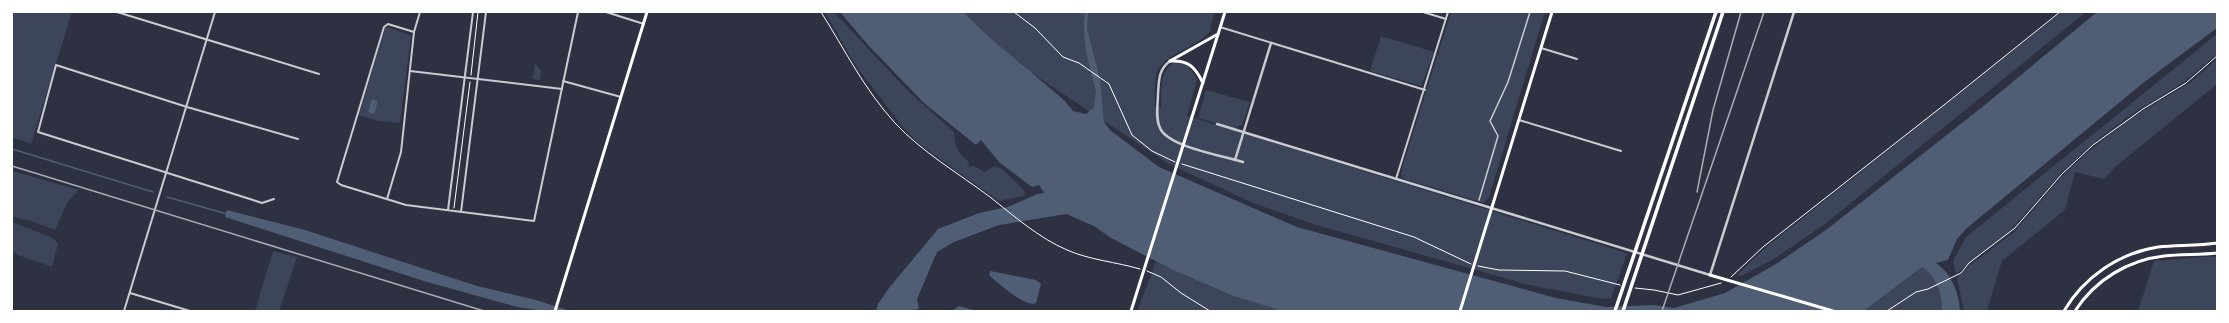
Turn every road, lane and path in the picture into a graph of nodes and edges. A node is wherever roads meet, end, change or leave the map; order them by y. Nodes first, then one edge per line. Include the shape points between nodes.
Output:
1 (117, 12) edge
2 (215, 12) edge
3 (420, 12) edge
4 (473, 12) edge
5 (478, 12) edge
6 (486, 12) edge
7 (578, 12) edge
8 (606, 12) edge
9 (647, 12) edge
10 (821, 12) edge
11 (1014, 12) edge
12 (1225, 12) edge
13 (1423, 12) edge
14 (1448, 12) edge
15 (1530, 12) edge
16 (1552, 12) edge
17 (1716, 12) edge
18 (1723, 12) edge
19 (1794, 12) edge
20 (2060, 12) edge
21 (1446, 19) junction
22 (644, 24) junction
23 (1220, 27) junction
24 (414, 32) junction
25 (1218, 34) junction
26 (207, 39) junction
27 (1271, 43) junction
28 (1541, 48) junction
29 (2217, 56) edge
30 (1577, 59) dead end
31 (1170, 61) junction
32 (410, 71) junction
33 (319, 74) dead end
34 (464, 77) junction
35 (470, 78) junction
36 (478, 79) junction
37 (563, 81) junction
38 (1203, 83) junction
39 (562, 89) junction
40 (1425, 90) junction
41 (621, 97) junction
42 (187, 107) junction
43 (1519, 120) junction
44 (1217, 124) dead end
45 (1243, 132) junction
46 (298, 139) dead end
47 (1621, 151) dead end
48 (1235, 160) junction
49 (1244, 162) dead end
50 (166, 174) junction
51 (1396, 180) junction
52 (274, 199) dead end
53 (387, 199) junction
54 (1479, 200) dead end
55 (1492, 208) junction
56 (448, 210) junction
57 (454, 211) junction
58 (461, 212) junction
59 (2217, 243) edge
60 (2217, 253) edge
61 (1710, 275) junction
62 (1728, 279) dead end
63 (1722, 282) dead end
64 (1625, 286) dead end
65 (1632, 287) dead end
66 (130, 293) junction
67 (124, 311) edge
68 (190, 311) edge
69 (555, 311) edge
70 (1131, 311) edge
71 (1210, 311) edge
72 (1460, 311) edge
73 (1615, 311) edge
74 (1623, 311) edge
75 (1833, 311) edge
76 (1887, 311) edge
77 (2064, 311) edge
78 (2075, 311) edge

1 - 26 street
2 - 26 street
3 - 24 street
4 - 34 street
5 - 35 path
6 - 36 street
7 - 37 street
8 - 22 street
9 - 22 main road
10 - 71 path via 848,59 895,122 922,148 1051,242 1068,251 1129,265 1155,274
11 - 64 path via 1035,28 1063,57 1083,66 1108,83 1132,135 1148,148 1170,160 1414,237 1459,260 1482,267 1500,270 1565,271
12 - 23 main road
13 - 21 street
14 - 21 street
15 - 54 street via 1508,82 1490,122 1498,136
16 - 28 main road
17 - 73 main road
18 - 74 main road
19 - 61 street
20 - 62 path via 1763,247
21 - 40 street
22 - 41 main road
23 - 25 main road
23 - 27 street
24 - 32 street
24 - 53 street via 388,24 384,27 336,177 341,185
25 - 31 main road
25 - 38 main road
26 - 33 street
26 - 42 street
27 - 40 street
27 - 45 street
28 - 30 street
28 - 43 main road
29 - 76 path via 2186,83 2092,145 2062,174 2010,233 1957,275 1916,292
31 - 38 main road via 1191,65
31 - 48 street via 1162,68 1159,77 1157,118 1163,133 1173,141
32 - 34 street
32 - 53 street via 401,152
34 - 35 street
34 - 56 street
35 - 36 street
35 - 57 path
36 - 39 street
36 - 58 street
37 - 39 street
37 - 41 street
38 - 70 main road
39 - 58 street via 534,221
40 - 51 street
41 - 69 main road
42 - 46 street
42 - 50 street
42 - 50 street via 56,65 38,132
43 - 47 street
43 - 55 main road
44 - 45 street
45 - 48 street
45 - 51 street
48 - 49 street
50 - 52 street via 262,203
50 - 66 street
51 - 55 street
53 - 56 street via 406,205
55 - 61 street
55 - 72 main road
56 - 57 street
57 - 58 street
59 - 77 main road via 2156,248 2121,259 2087,282
60 - 78 main road via 2158,257 2129,266 2096,286
61 - 75 main road
63 - 65 path via 1678,295
66 - 67 street
66 - 68 street

